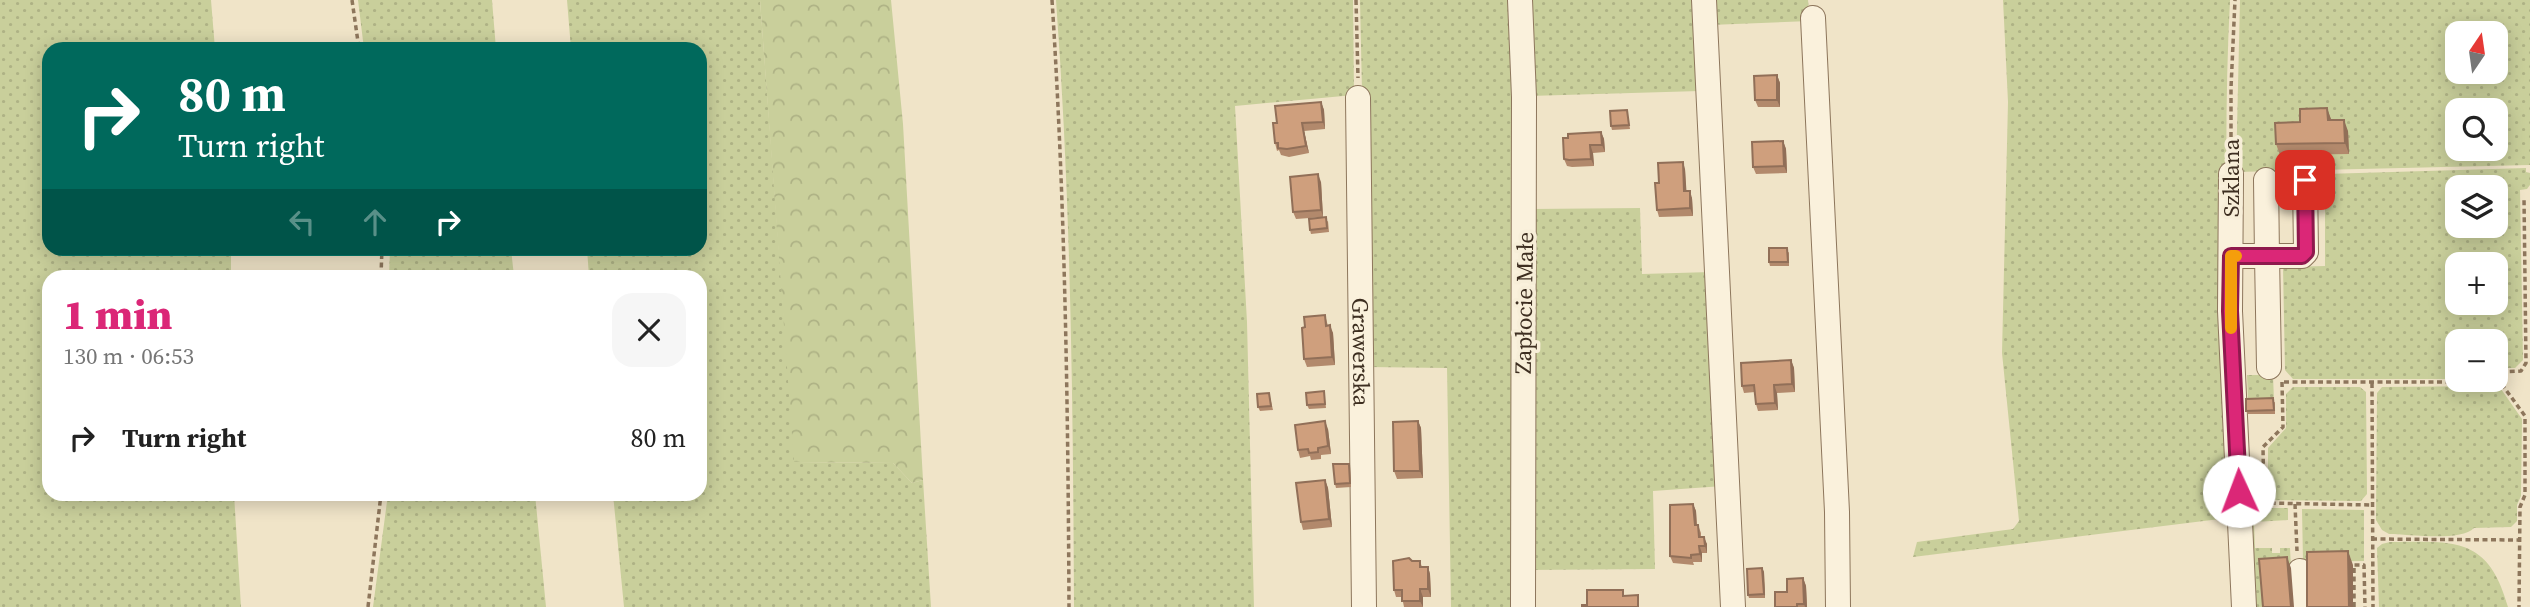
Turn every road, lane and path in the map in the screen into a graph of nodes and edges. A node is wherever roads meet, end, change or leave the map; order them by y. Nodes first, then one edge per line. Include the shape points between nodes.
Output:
1 (352, 0) edge
2 (1052, 0) edge
3 (1356, 0) edge
4 (1520, 0) edge
5 (1704, 0) edge
6 (2235, 0) edge
7 (1813, 18) dead end
8 (358, 42) edge
9 (1358, 98) joint
10 (2231, 174) joint
11 (2266, 180) dead end
12 (2305, 180) dead end
13 (2524, 197) dead end
14 (2231, 256) junction
15 (2267, 256) junction
16 (2508, 372) edge
17 (2278, 374) junction
18 (2445, 382) edge
19 (2372, 383) junction
20 (2506, 392) edge
21 (380, 501) edge
22 (2295, 504) junction
23 (2372, 505) junction
24 (2372, 539) junction
25 (2520, 540) junction
26 (2347, 563) edge
27 (2372, 563) junction
28 (2300, 571) joint
29 (368, 607) edge
30 (1069, 607) edge
31 (1364, 607) edge
32 (1523, 607) edge
33 (1732, 607) edge
34 (1838, 607) edge
35 (2244, 607) edge
36 (2302, 607) edge
37 (2354, 607) edge
38 (2365, 607) edge
39 (2373, 607) edge
40 (2519, 607) edge

1 - 8 path
2 - 30 path via 1067,360
3 - 9 path
4 - 32 street, Zapłocie Małe via 1525,122
5 - 33 street
6 - 10 path, Szklana
7 - 34 street
9 - 31 street, Grawerska
10 - 14 street, Szklana
11 - 15 street
12 - 15 street via 2306,252 2302,256
13 - 16 path via 2526,363 2521,371
14 - 15 street
14 - 35 street, Szklana
15 - 17 street
17 - 19 path
17 - 22 path via 2283,427 2263,447 2264,503
18 - 19 path
19 - 23 path
20 - 25 path via 2525,416
21 - 29 path
22 - 23 path
22 - 28 path
23 - 24 path
24 - 25 path
24 - 27 path
25 - 40 path
26 - 27 path
27 - 39 path
28 - 36 street
37 - 38 path via 2354,565 2364,565

